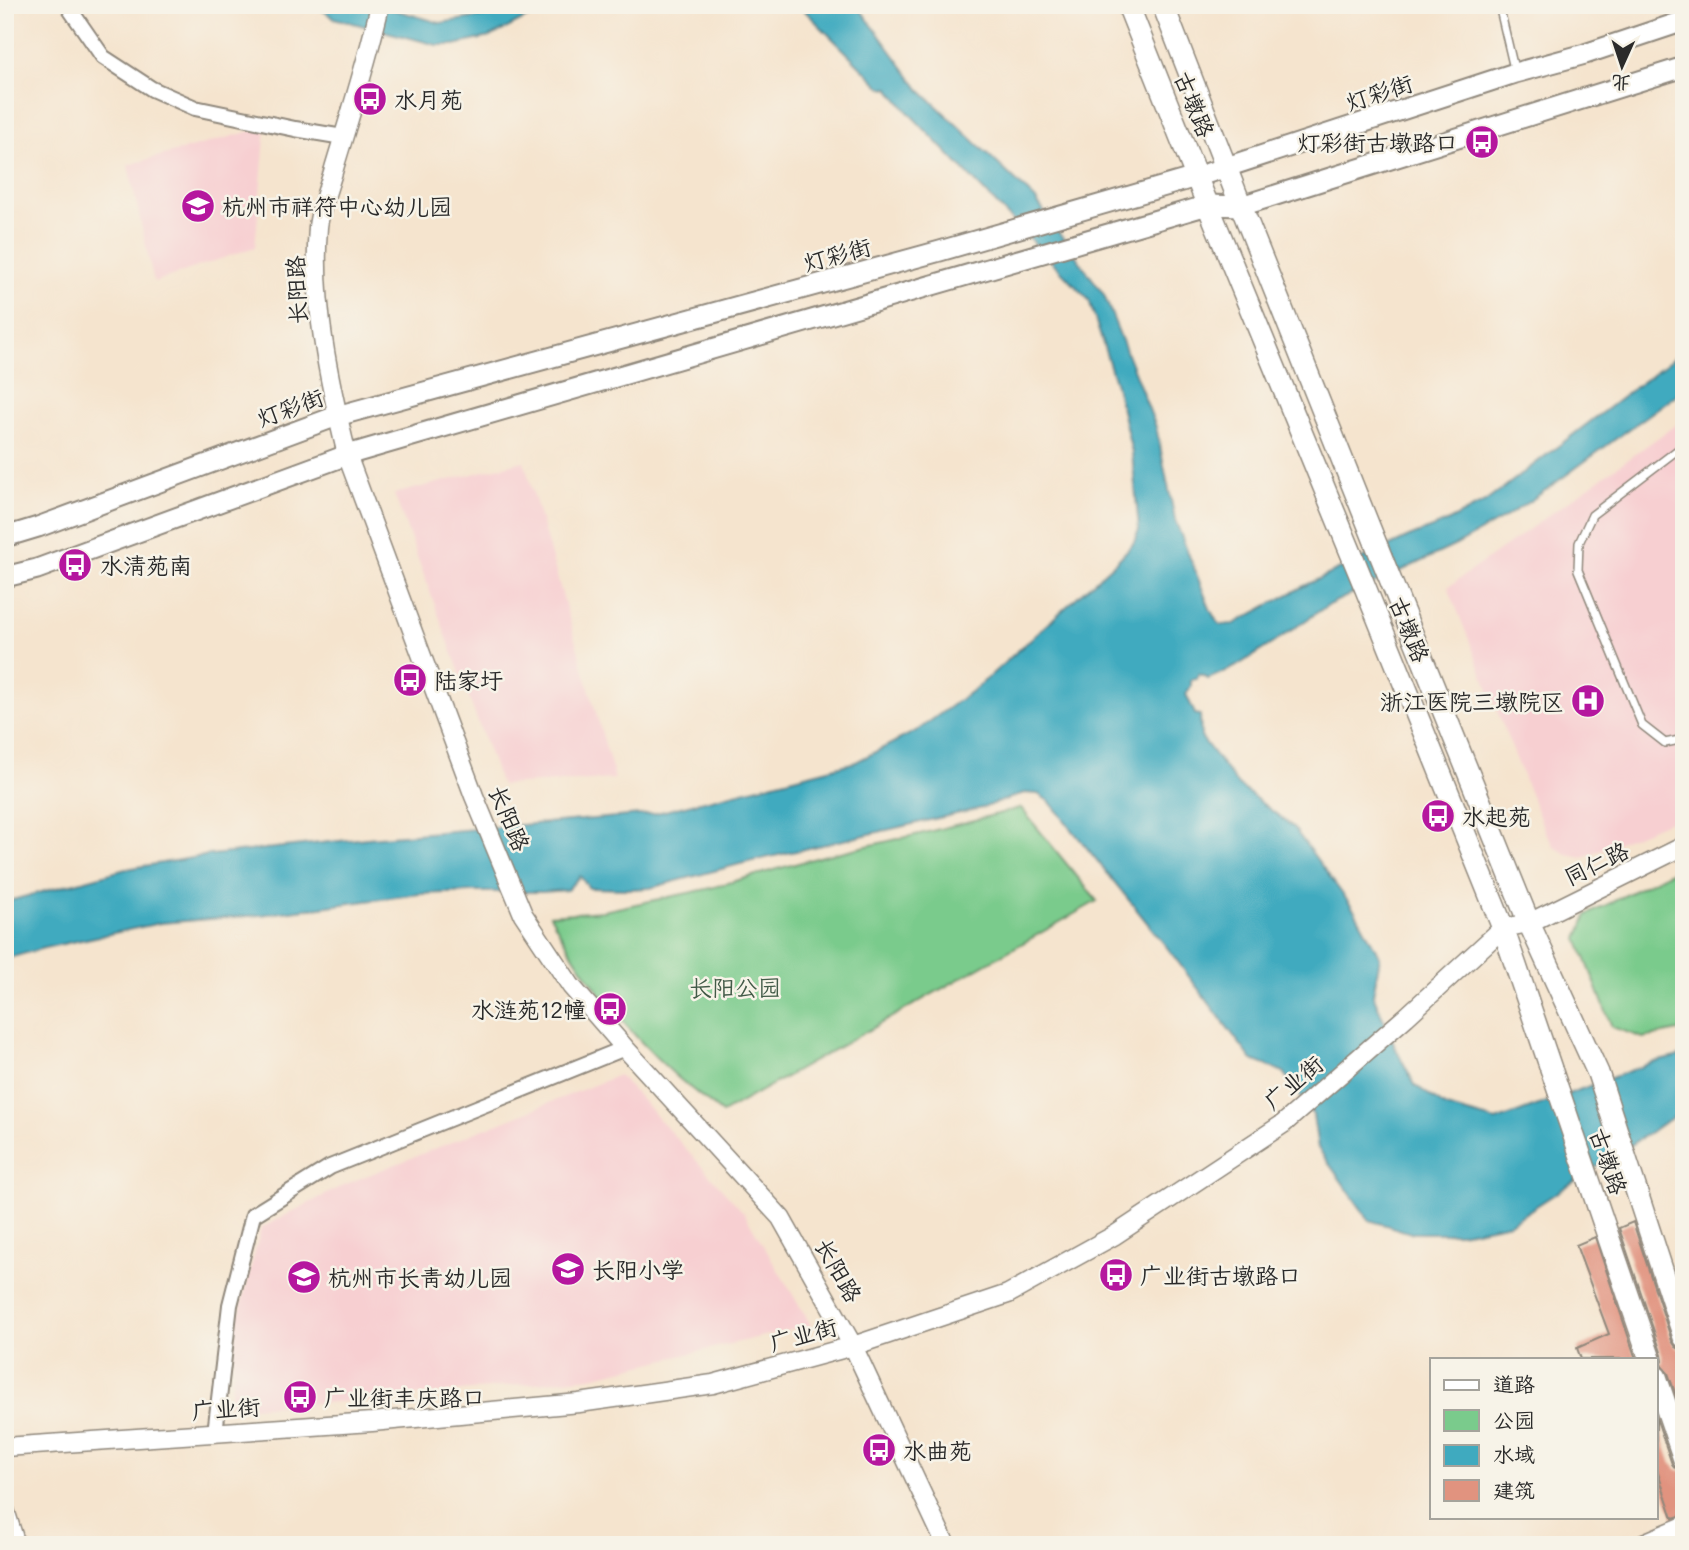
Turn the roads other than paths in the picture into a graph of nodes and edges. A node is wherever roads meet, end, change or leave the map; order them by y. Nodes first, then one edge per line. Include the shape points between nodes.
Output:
1 (66, 5) edge
2 (380, 5) edge
3 (1128, 5) edge
4 (1163, 5) edge
5 (1517, 5) edge
6 (1500, 8) edge
7 (1684, 21) edge
8 (1684, 67) edge
9 (1515, 73) junction
10 (344, 137) junction
11 (1227, 168) junction
12 (1196, 177) junction
13 (1208, 205) junction
14 (1241, 206) junction
15 (337, 416) junction
16 (1684, 445) edge
17 (347, 455) junction
18 (5, 537) edge
19 (5, 577) edge
20 (1684, 738) edge
21 (1684, 846) edge
22 (1529, 923) junction
23 (1503, 928) junction
24 (625, 1048) junction
25 (1684, 1336) edge
26 (853, 1346) junction
27 (1650, 1358) edge
28 (1658, 1383) edge
29 (215, 1433) junction
30 (5, 1447) edge
31 (1684, 1460) edge
32 (5, 1510) edge
33 (1684, 1526) edge
34 (16, 1545) edge
35 (946, 1545) edge
36 (1639, 1545) edge

1 - 10 street via 103,57 152,89 195,108
2 - 10 street, 长阳路
3 - 12 main road, 古墩路
4 - 11 main road, 古墩路
5 - 6 lane
6 - 9 lane
7 - 9 main road, 灯彩街
8 - 14 main road
9 - 11 main road, 灯彩街
10 - 15 street, 长阳路 via 318,224 323,339
11 - 12 main road, 灯彩街
11 - 14 main road, 古墩路
12 - 13 main road, 古墩路
12 - 15 main road, 灯彩街
13 - 14 main road
13 - 17 main road
13 - 23 main road, 古墩路
14 - 22 main road, 古墩路
15 - 17 street, 长阳路
15 - 18 main road, 灯彩街
16 - 20 lane via 1592,515 1579,543 1578,570 1642,725 1665,743
17 - 19 main road
17 - 24 street, 长阳路 via 474,796 523,914 572,986
21 - 22 street, 同仁路
22 - 23 street
22 - 25 main road, 古墩路 via 1598,1073
23 - 26 street, 广业街 via 1283,1124 1115,1235 1008,1294
23 - 27 main road, 古墩路
24 - 26 street, 长阳路 via 780,1218
24 - 29 street via 330,1167 253,1215 230,1305
26 - 29 street, 广业街 via 713,1384 579,1404
26 - 35 street, 长阳路
28 - 31 main road
29 - 30 street, 广业街
32 - 34 street
33 - 36 street

